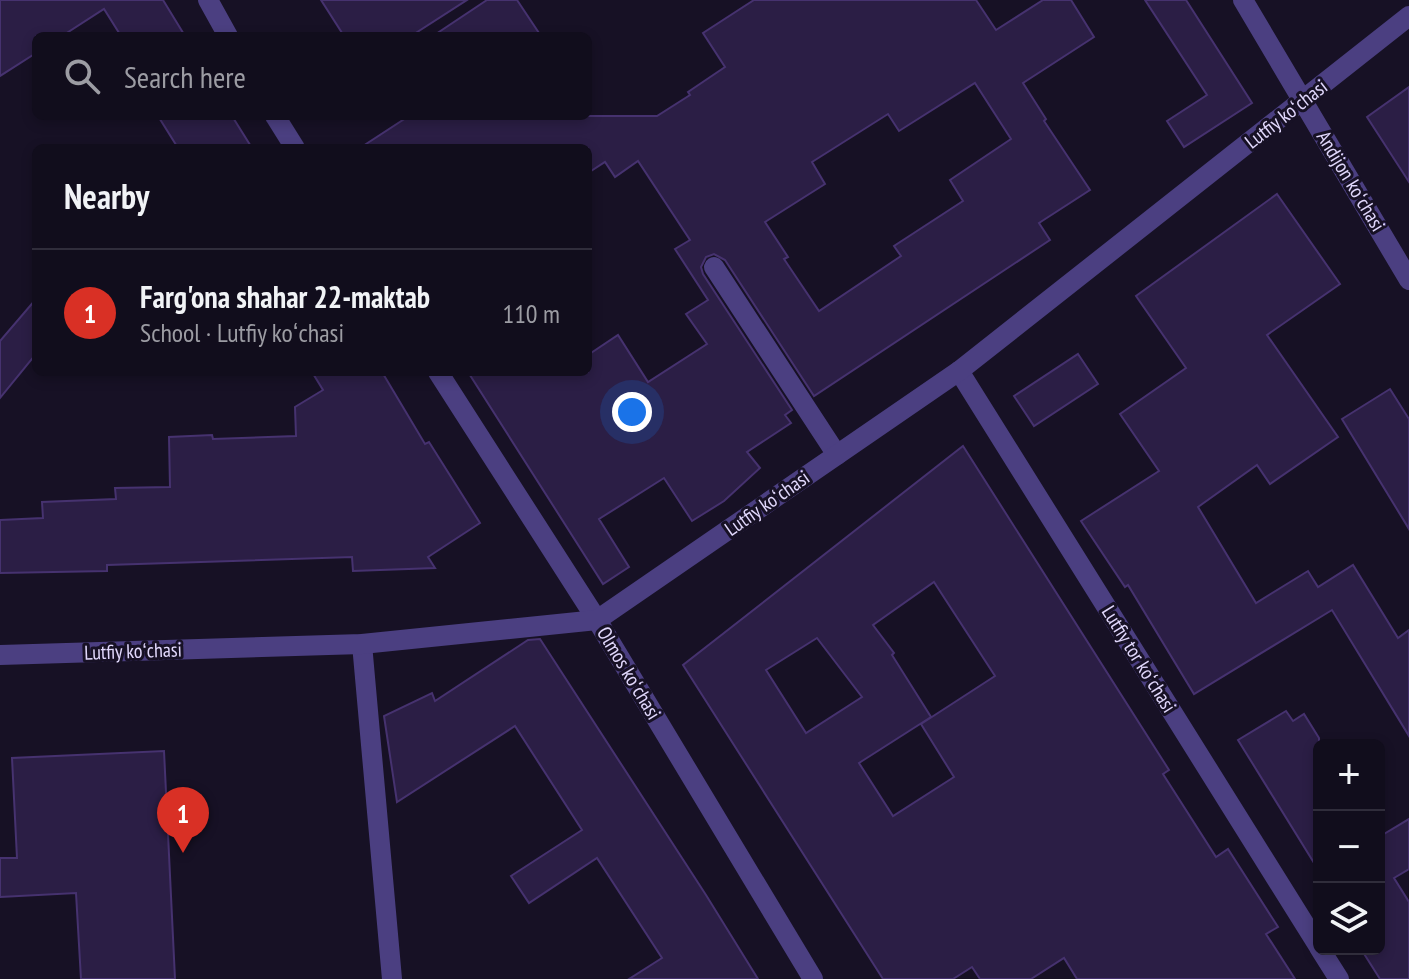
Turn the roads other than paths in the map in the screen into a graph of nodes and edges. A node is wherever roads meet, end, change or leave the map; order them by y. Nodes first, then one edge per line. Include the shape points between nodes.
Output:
1 (208, 0) edge
2 (1243, 0) edge
3 (1409, 16) edge
4 (226, 32) edge
5 (1303, 101) junction
6 (278, 120) edge
7 (292, 144) edge
8 (714, 267) dead end
9 (1409, 280) edge
10 (959, 371) junction
11 (441, 376) edge
12 (837, 455) junction
13 (597, 620) junction
14 (362, 644) junction
15 (0, 655) edge
16 (1313, 937) edge
17 (1324, 955) edge
18 (392, 979) edge
19 (813, 979) edge
20 (1339, 979) edge

1 - 4 street
2 - 5 street, Andijon koʻchasi
3 - 5 street, Lutfiy koʻchasi
5 - 9 street, Andijon koʻchasi
5 - 10 street, Lutfiy koʻchasi
6 - 7 street
8 - 12 street
10 - 12 street, Lutfiy koʻchasi
10 - 16 street, Lutfiy tor koʻchasi
11 - 13 street, Olmos koʻchasi
12 - 13 street, Lutfiy koʻchasi
13 - 14 street, Lutfiy koʻchasi
13 - 19 street, Olmos koʻchasi
14 - 15 street, Lutfiy koʻchasi
14 - 18 street
17 - 20 street, Lutfiy tor koʻchasi

